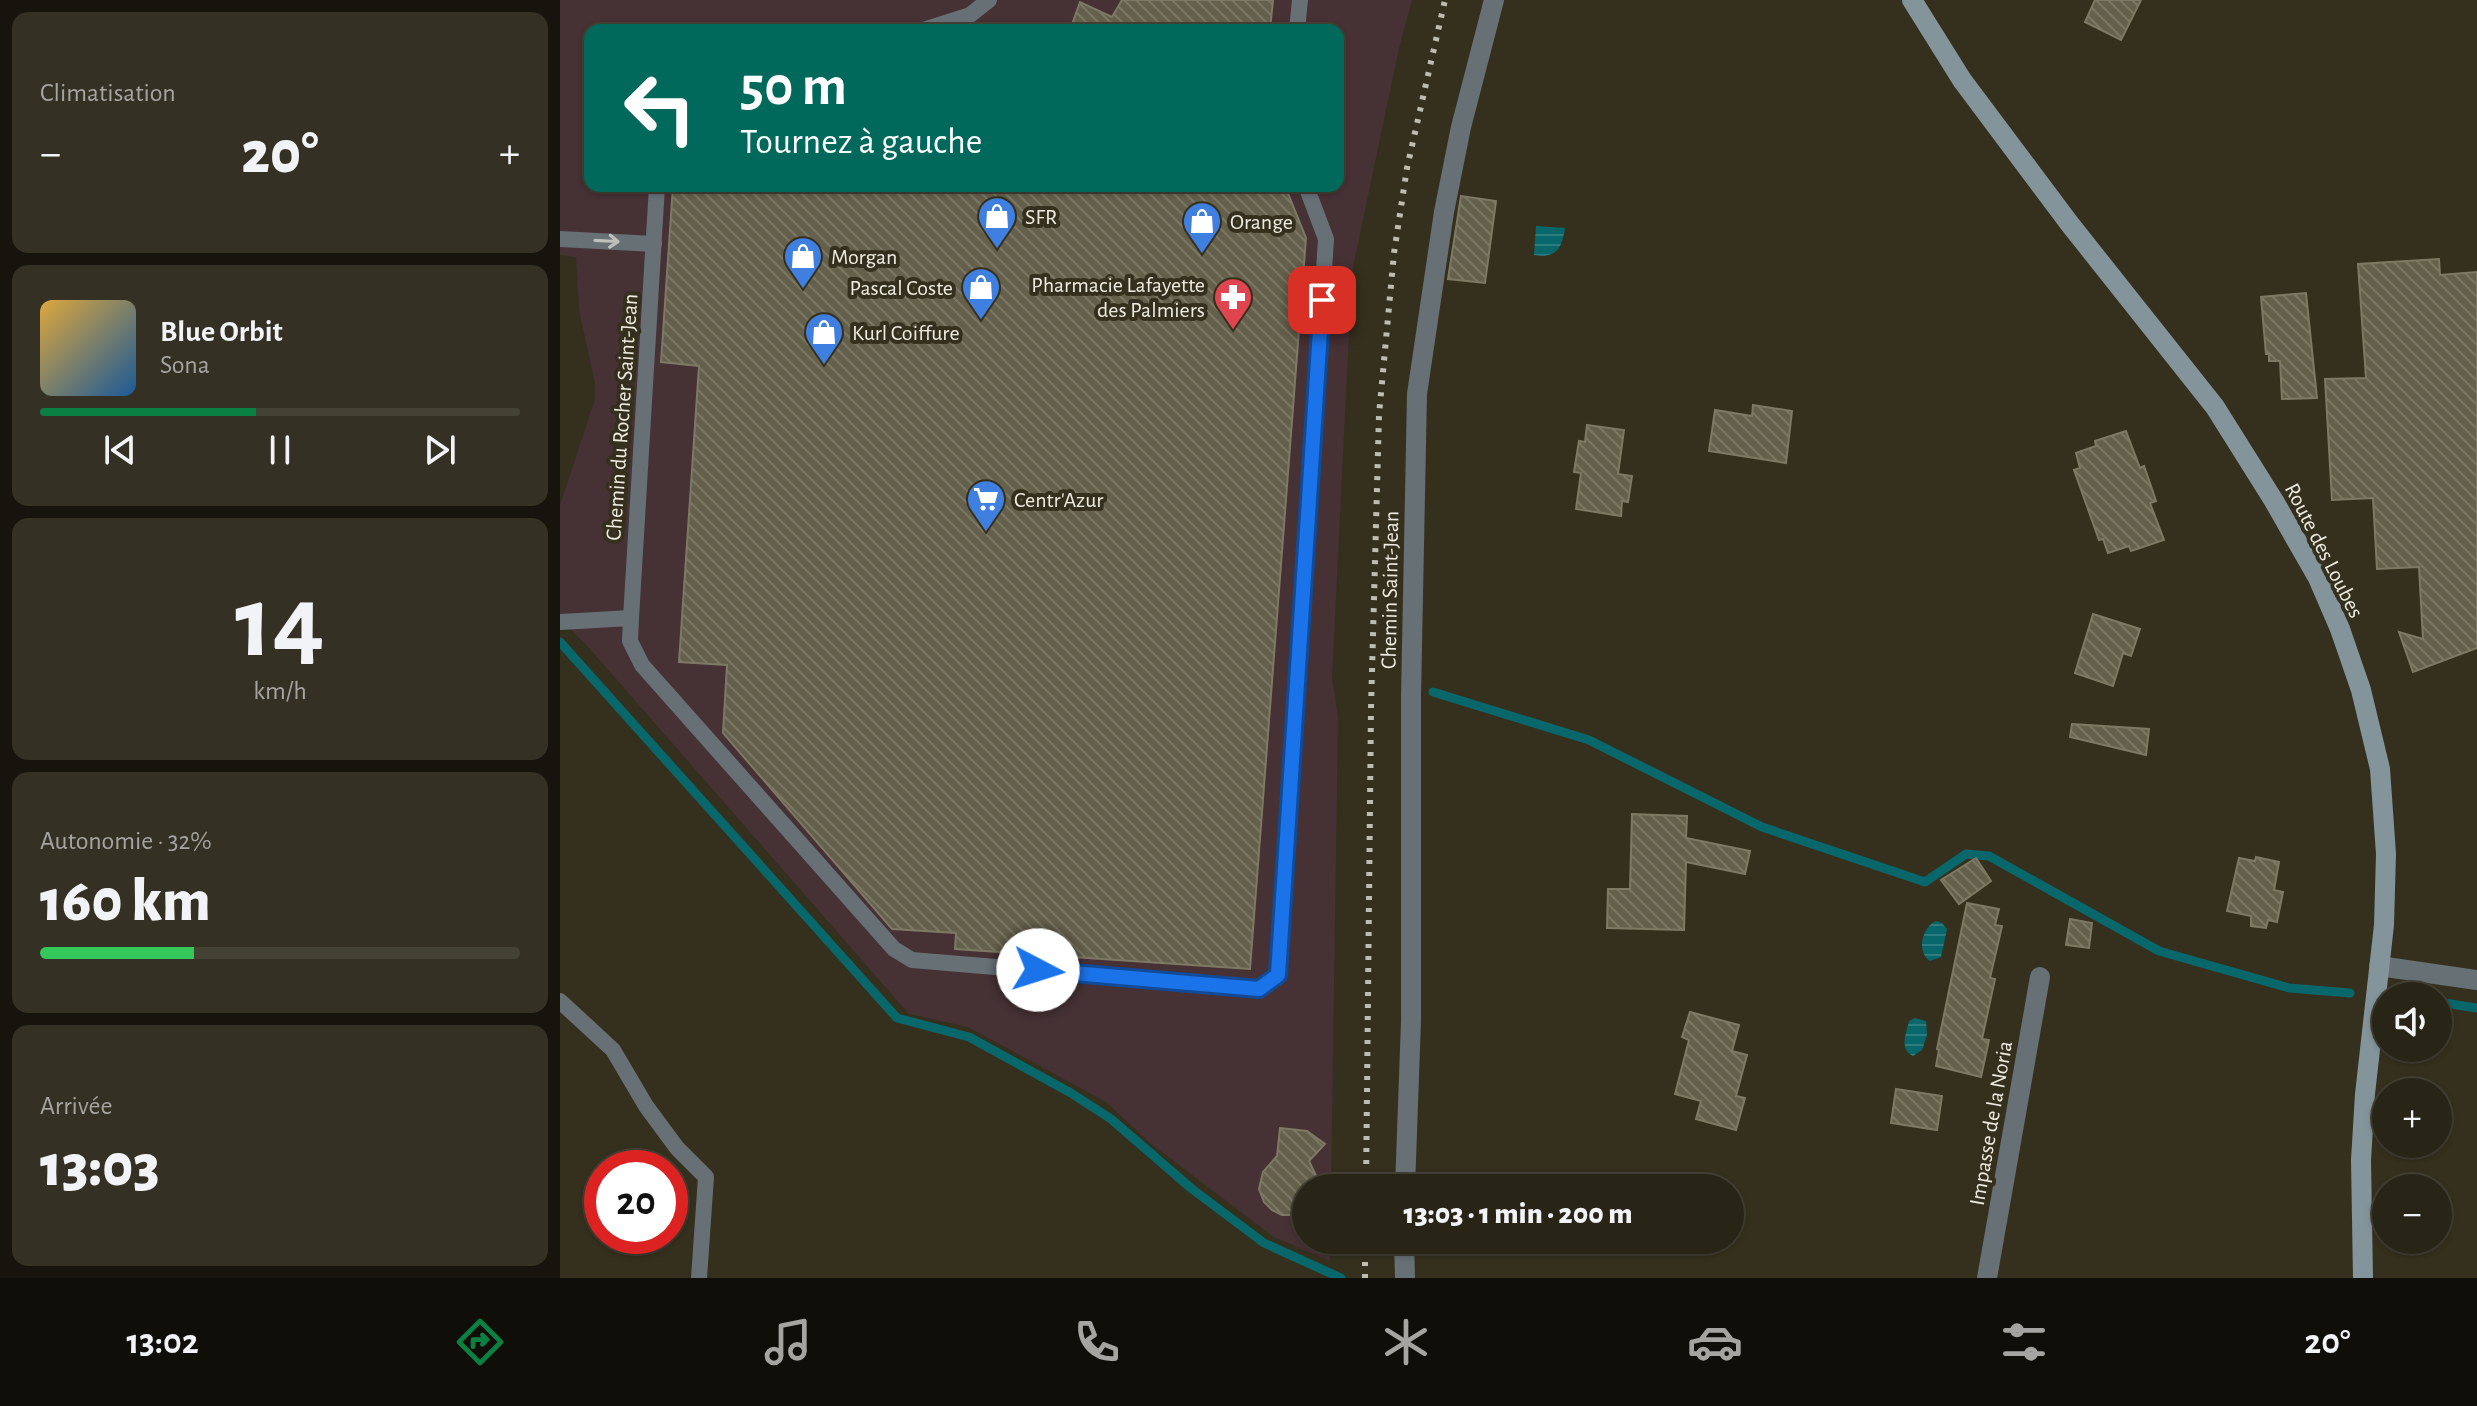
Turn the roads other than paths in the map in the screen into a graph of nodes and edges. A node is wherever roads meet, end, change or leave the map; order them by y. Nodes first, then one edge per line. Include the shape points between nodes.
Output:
1 (989, 0) edge
2 (1300, 0) edge
3 (1494, 0) edge
4 (1912, 0) edge
5 (942, 24) edge
6 (1298, 24) edge
7 (656, 192) edge
8 (1308, 192) edge
9 (560, 239) edge
10 (654, 244) junction
11 (631, 618) junction
12 (560, 622) edge
13 (2379, 966) junction
14 (2040, 977) dead end
15 (2477, 980) edge
16 (560, 1001) edge
17 (1406, 1174) edge
18 (1404, 1254) edge
19 (699, 1278) edge
20 (1405, 1278) edge
21 (1987, 1278) edge
22 (2363, 1278) edge

1 - 5 lane via 970,15
2 - 6 lane
3 - 17 street, Chemin Saint-Jean via 1444,212 1417,394
4 - 13 main road, Route des Loubes via 1962,80 2215,407 2318,578 2361,690 2380,769 2386,854
7 - 10 lane, Chemin du Rocher Saint-Jean
8 - 11 lane, Chemin du Rocher Saint-Jean via 1326,239 1278,975 1259,989 912,960 894,949 642,665 630,641
9 -> 10 lane
10 - 11 lane, Chemin du Rocher Saint-Jean
11 - 12 lane
13 - 15 street
13 - 22 main road, Route des Loubes via 2361,1160
14 - 21 street, Impasse de la Noria
16 - 19 lane via 613,1050 646,1106 706,1177
18 - 20 street

